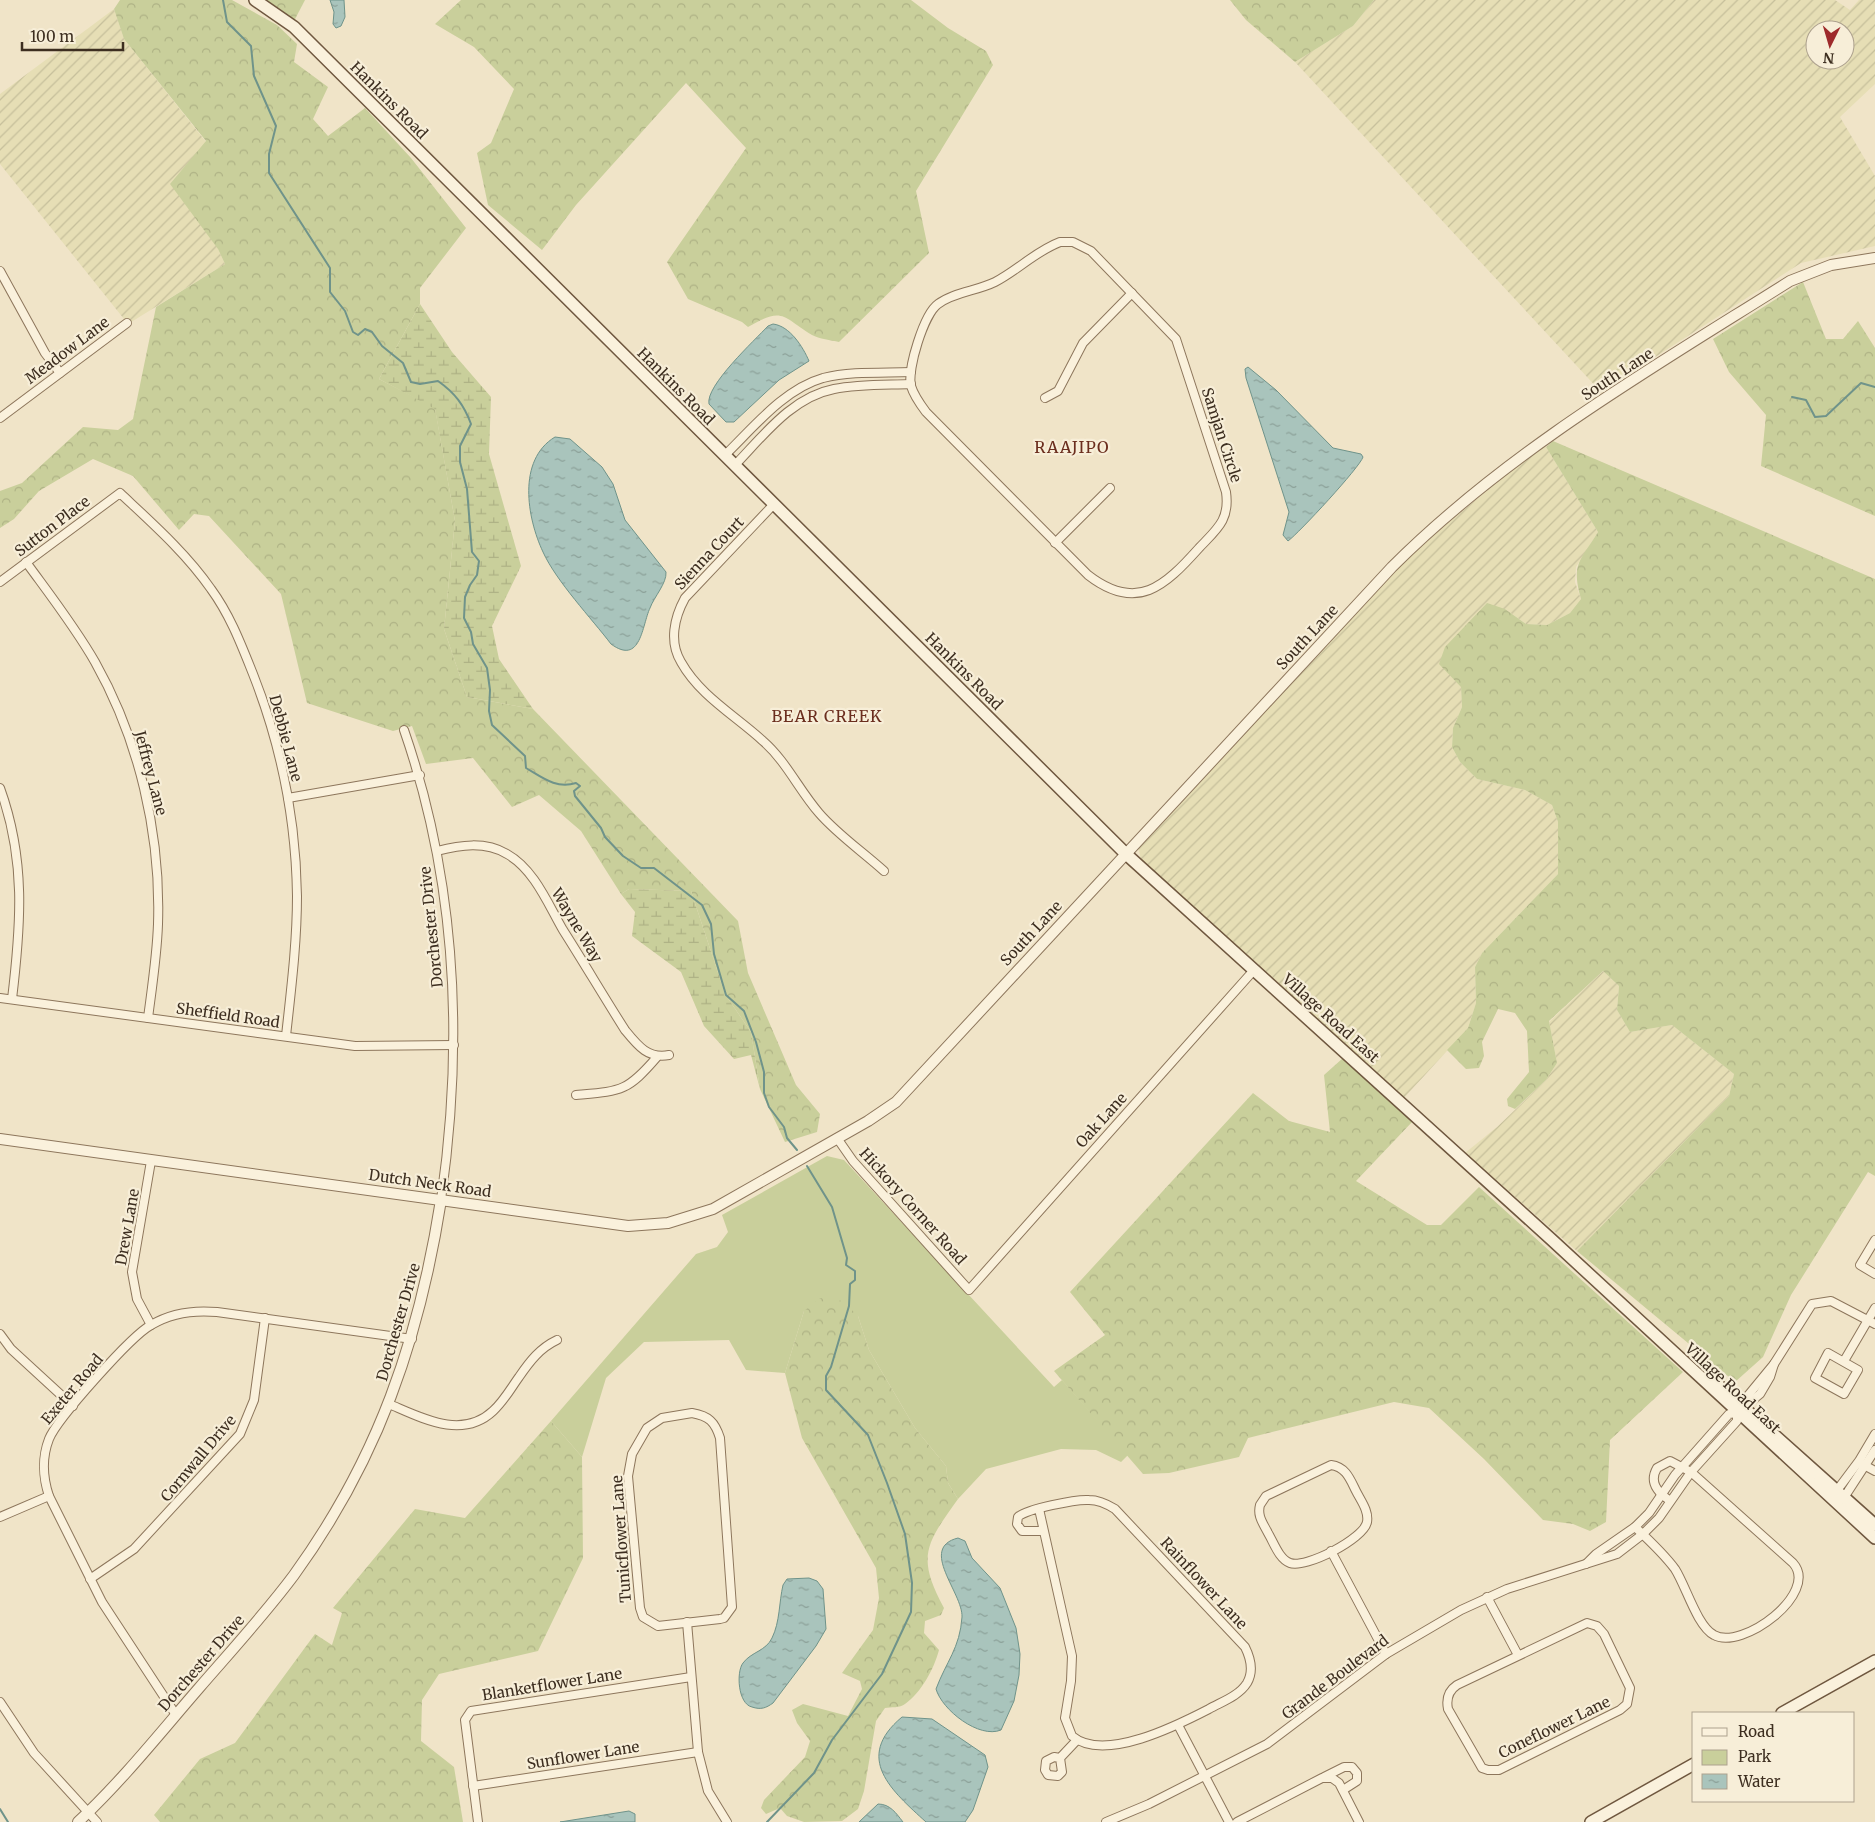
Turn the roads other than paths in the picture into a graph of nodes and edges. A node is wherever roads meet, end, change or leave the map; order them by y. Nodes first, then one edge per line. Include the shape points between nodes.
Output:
1 (255, 0) edge
2 (1875, 258) edge
3 (0, 271) edge
4 (1132, 293) junction
5 (127, 323) dead end
6 (911, 372) junction
7 (60, 373) junction
8 (911, 384) junction
9 (1045, 398) dead end
10 (0, 418) edge
11 (763, 419) junction
12 (772, 427) junction
13 (725, 455) junction
14 (735, 465) junction
15 (1110, 488) dead end
16 (120, 493) joint
17 (774, 504) junction
18 (1055, 543) junction
19 (26, 562) junction
20 (0, 582) edge
21 (404, 730) dead end
22 (420, 776) junction
23 (0, 788) edge
24 (288, 798) junction
25 (1071, 799) joint
26 (437, 851) junction
27 (1126, 854) junction
28 (884, 870) dead end
29 (1254, 970) junction
30 (0, 998) edge
31 (12, 999) junction
32 (148, 1018) junction
33 (286, 1036) junction
34 (454, 1045) junction
35 (670, 1055) dead end
36 (657, 1057) junction
37 (576, 1095) dead end
38 (838, 1138) junction
39 (0, 1139) edge
40 (151, 1161) junction
41 (441, 1200) junction
42 (1875, 1240) edge
43 (1875, 1274) edge
44 (969, 1290) joint
45 (1875, 1308) edge
46 (265, 1318) junction
47 (1871, 1322) edge
48 (151, 1325) junction
49 (0, 1334) edge
50 (412, 1339) junction
51 (557, 1340) dead end
52 (1844, 1361) junction
53 (389, 1404) junction
54 (73, 1406) junction
55 (1742, 1406) junction
56 (1875, 1434) edge
57 (1875, 1450) edge
58 (1859, 1461) junction
59 (1683, 1466) junction
60 (1866, 1466) junction
61 (1875, 1471) edge
62 (1691, 1472) junction
63 (49, 1496) junction
64 (1838, 1496) junction
65 (1666, 1498) junction
66 (1038, 1509) junction
67 (0, 1517) edge
68 (1875, 1525) edge
69 (1636, 1527) junction
70 (1043, 1530) junction
71 (1643, 1534) junction
72 (1875, 1538) edge
73 (1331, 1551) junction
74 (1585, 1566) junction
75 (90, 1579) junction
76 (1487, 1597) junction
77 (687, 1622) junction
78 (1386, 1654) junction
79 (1518, 1655) junction
80 (1875, 1661) edge
81 (691, 1677) junction
82 (0, 1702) edge
83 (1784, 1712) edge
84 (176, 1715) junction
85 (1178, 1725) junction
86 (1076, 1740) junction
87 (698, 1752) junction
88 (1060, 1758) dead end
89 (1692, 1765) edge
90 (1205, 1776) junction
91 (1322, 1778) junction
92 (473, 1786) junction
93 (1343, 1790) junction
94 (88, 1812) junction
95 (78, 1822) edge
96 (96, 1822) edge
97 (478, 1822) edge
98 (727, 1822) edge
99 (1106, 1822) edge
100 (1229, 1822) edge
101 (1237, 1822) edge
102 (1359, 1822) edge
103 (1591, 1822) edge

1 - 13 main road, Hankins Road via 294,27
2 - 27 street, South Lane via 1831,265 1790,281 1525,454 1398,560
3 - 7 street via 44,353
4 - 6 street, Samjan Circle via 1084,246 1060,242 994,282 935,306 929,314
4 - 9 street via 1083,343 1058,391
4 - 18 street, Samjan Circle via 1176,339 1226,492 1227,512 1175,575 1144,592 1121,592 1098,583
5 - 7 street, Meadow Lane
6 - 8 street, Samjan Circle
6 - 11 street via 822,379 794,392
7 - 10 street, Meadow Lane
8 - 12 street via 832,389 802,402
8 - 18 street, Samjan Circle via 926,412
11 - 12 street
11 - 13 street
12 - 14 street
13 - 14 main road, Hankins Road
14 - 17 main road, Hankins Road
15 - 18 street
16 - 19 street, Sutton Place
16 - 24 street, Debbie Lane via 196,568 230,619 266,707
17 - 25 main road, Hankins Road
17 - 28 street, Sienna Court via 685,598 678,611 675,628 676,650 682,663 716,702 782,760 820,815
19 - 20 street, Sutton Place
19 - 32 street, Jeffrey Lane via 95,662 116,705 140,772 158,883 157,938
21 - 22 street, Dorchester Drive
22 - 24 street
22 - 26 street, Dorchester Drive
23 - 31 street via 12,831 20,881 20,918
24 - 33 street, Debbie Lane via 297,896
25 - 27 main road, Village Road East
26 - 34 street, Dorchester Drive via 449,932
26 - 36 street, Wayne Way via 463,845 480,846 506,854 518,862 537,886 625,1030 638,1046
27 - 29 main road, Village Road East
27 - 38 street, South Lane via 980,1009 910,1089 883,1111
29 - 44 street, Oak Lane
29 - 55 main road, Village Road East via 1572,1259
30 - 31 street, Sheffield Road
31 - 32 street, Sheffield Road
32 - 33 street, Sheffield Road
33 - 34 street, Sheffield Road via 381,1048
34 - 41 street, Dorchester Drive via 451,1118
35 - 36 street
36 - 37 street via 638,1079 625,1088
38 - 41 street, Dutch Neck Road via 713,1209 668,1224 628,1226
38 - 44 street, Hickory Corner Road via 853,1161
39 - 40 street, Dutch Neck Road
40 - 41 street, Dutch Neck Road
40 - 48 street, Drew Lane via 132,1272 137,1299
41 - 50 street, Dorchester Drive via 427,1281
42 - 43 street via 1860,1265
45 - 47 street
46 - 48 street, Exeter Road via 196,1311 171,1316
46 - 50 street, Exeter Road
46 - 75 street, Cornwall Drive via 254,1400 240,1434 134,1549
47 - 52 street
47 - 55 street via 1831,1301 1812,1304 1774,1364 1760,1394
48 - 54 street, Exeter Road via 132,1340
49 - 54 street via 11,1349
50 - 53 street, Dorchester Drive
51 - 53 street via 532,1358 492,1413 474,1422 455,1426 436,1423
52 - 52 street via 1858,1370 1844,1394 1815,1378 1828,1353
53 - 84 street, Dorchester Drive via 353,1481 309,1553 276,1598
54 - 63 street, Exeter Road via 58,1424 45,1452
55 - 59 street, Grande Boulevard via 1728,1414
55 - 62 street, Grande Boulevard via 1737,1421
55 - 64 main road, Village Road East
56 - 58 street
57 - 60 street
58 - 60 street
58 - 64 street
59 - 62 street
59 - 65 street, Grande Boulevard via 1674,1475
59 - 65 street via 1670,1461 1657,1468 1654,1484
60 - 61 street
60 - 64 street
62 - 65 street, Grande Boulevard
62 - 71 street via 1796,1566 1800,1582 1790,1600 1770,1620 1748,1633 1728,1639 1715,1636 1705,1627 1674,1568
63 - 67 street
63 - 75 street, Exeter Road
64 - 68 main road, Village Road East
64 - 72 main road, Village Road East
65 - 69 street, Grande Boulevard
65 - 71 street, Grande Boulevard via 1659,1518
66 - 70 street
66 - 70 street, Rainflower Lane via 1021,1514 1016,1524 1026,1532
66 - 85 street, Rainflower Lane via 1090,1500 1115,1509 1245,1647 1251,1668 1242,1689
69 - 71 street
69 - 74 street, Grande Boulevard via 1596,1554
70 - 86 street via 1072,1656 1065,1718 1068,1730
71 - 74 street, Grande Boulevard via 1617,1554
73 - 73 street via 1362,1534 1367,1522 1367,1515 1346,1472 1331,1465 1266,1496 1258,1511 1285,1561 1302,1564
73 - 78 street
74 - 76 street, Grande Boulevard
75 - 84 street, Exeter Road
76 - 78 street, Grande Boulevard
76 - 79 street
77 - 77 street, Tunicflower Lane via 658,1626 642,1617 628,1476 632,1454 647,1428 662,1418 692,1413 706,1415 716,1424 720,1438 732,1607 724,1618
77 - 81 street
78 - 90 street, Grande Boulevard via 1288,1729 1248,1755
79 - 79 street, Coneflower Lane via 1457,1686 1447,1697 1448,1709 1476,1762 1488,1770 1499,1770 1620,1710 1630,1699 1630,1688 1604,1634 1593,1624 1582,1624
80 - 83 main road
81 - 87 street
81 - 92 street, Blanketflower Lane via 471,1710 465,1720
82 - 94 street via 34,1753
84 - 94 street, Dorchester Drive
85 - 86 street, Rainflower Lane via 1157,1735 1124,1742 1089,1744
85 - 90 street
86 - 88 street
87 - 92 street, Sunflower Lane
87 - 98 street via 708,1791
89 - 103 main road
90 - 99 street, Grande Boulevard
90 - 100 street
91 - 93 street via 1336,1780
91 - 93 street via 1344,1767 1352,1767 1357,1773 1357,1781
91 - 101 street
92 - 97 street, Blanketflower Lane
93 - 102 street
94 - 95 street, Dorchester Drive
94 - 96 street

